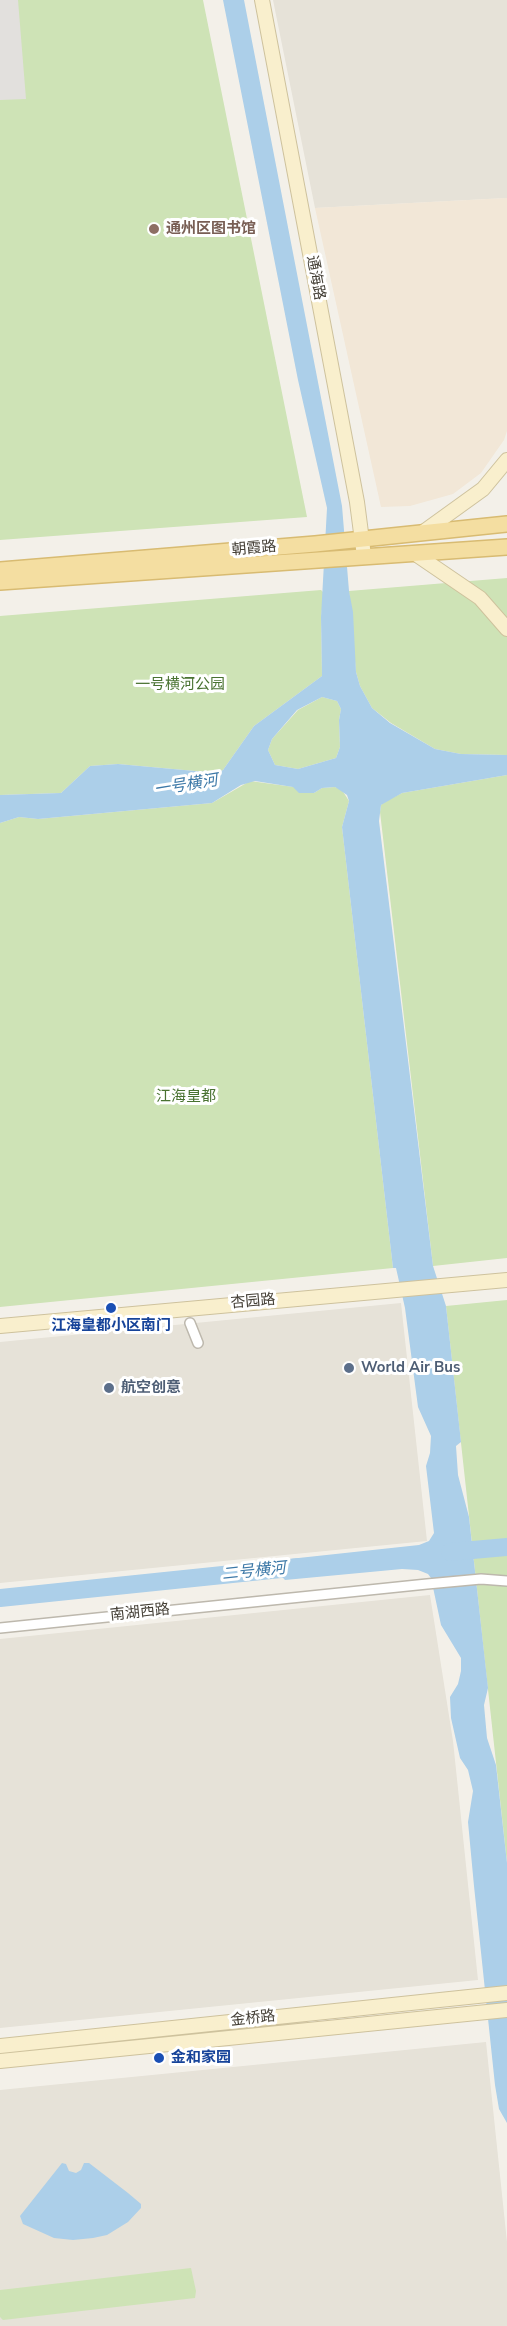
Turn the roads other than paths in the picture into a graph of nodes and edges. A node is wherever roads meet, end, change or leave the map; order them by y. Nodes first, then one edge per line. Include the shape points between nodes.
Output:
1 (262, 0) edge
2 (507, 460) edge
3 (507, 524) edge
4 (422, 533) junction
5 (357, 540) junction
6 (507, 546) edge
7 (414, 553) junction
8 (358, 557) junction
9 (0, 570) edge
10 (0, 582) edge
11 (507, 629) edge
12 (507, 1280) edge
13 (190, 1323) dead end
14 (0, 1326) edge
15 (198, 1343) dead end
16 (507, 1581) edge
17 (0, 1628) edge
18 (507, 1993) edge
19 (507, 2010) edge
20 (0, 2046) edge
21 (0, 2061) edge

1 - 5 street, 通海路
2 - 4 street via 483,489
3 - 4 main road, 朝霞路
4 - 5 main road, 朝霞路
5 - 8 street, 通海路
5 - 9 main road, 朝霞路
6 - 7 main road, 朝霞路
7 - 8 main road, 朝霞路
7 - 11 street via 480,598
8 - 10 main road, 朝霞路
12 - 14 street, 杏园路
13 - 15 street
16 - 17 street, 南湖西路 via 427,1584
18 - 20 street, 金桥路
19 - 21 street, 金桥路

